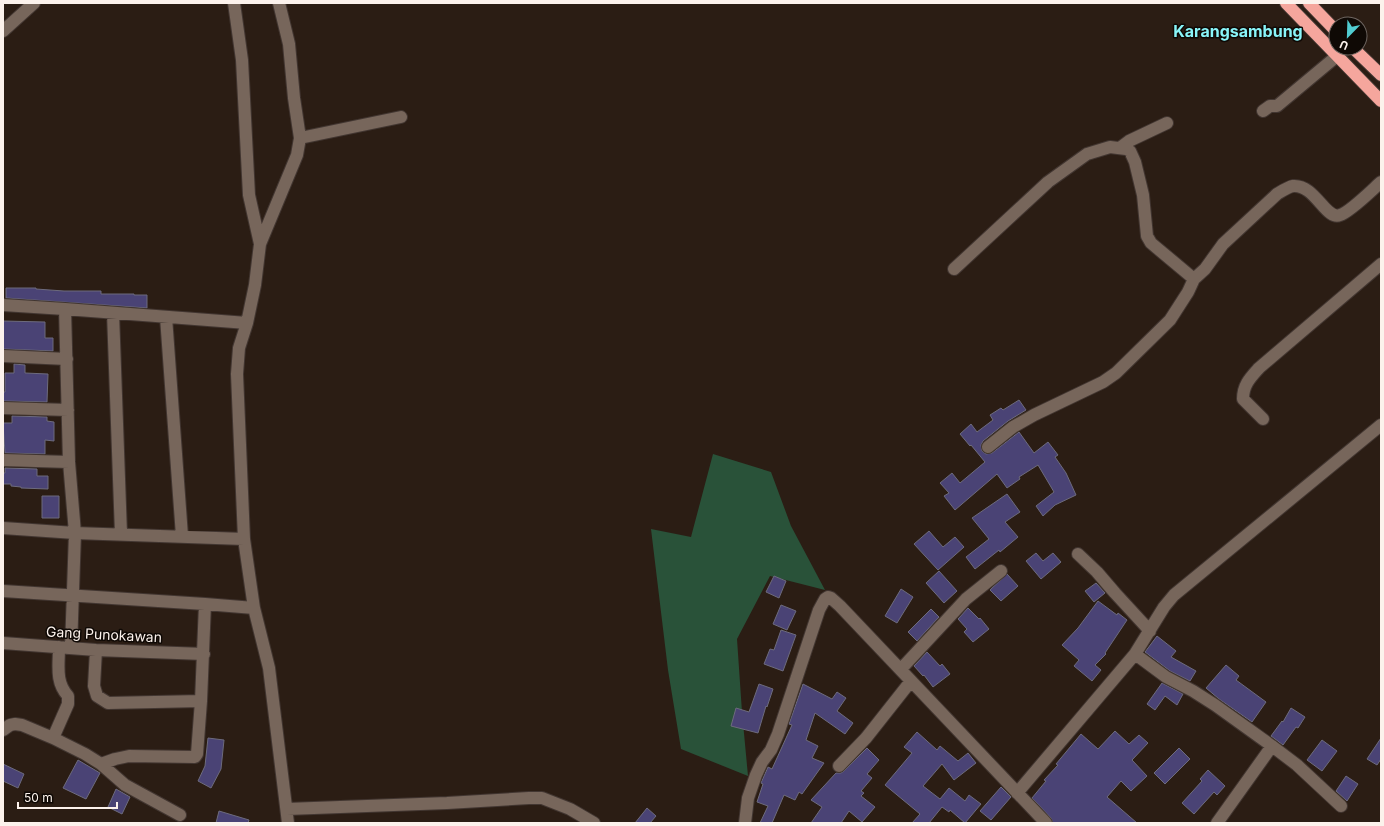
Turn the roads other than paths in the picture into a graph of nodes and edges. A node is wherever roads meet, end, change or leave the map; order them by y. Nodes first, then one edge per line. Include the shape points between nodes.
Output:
1 (34, 3) edge
2 (234, 3) edge
3 (279, 3) edge
4 (1286, 3) edge
5 (1309, 3) edge
6 (1328, 23) edge
7 (3, 31) edge
8 (1328, 47) edge
9 (1337, 56) joint
10 (1361, 56) edge
11 (1381, 75) edge
12 (1381, 101) edge
13 (1262, 111) dead end
14 (401, 117) dead end
15 (1167, 123) dead end
16 (300, 138) junction
17 (1121, 147) junction
18 (1381, 182) edge
19 (260, 244) junction
20 (1381, 264) edge
21 (954, 269) dead end
22 (1194, 279) junction
23 (3, 305) edge
24 (65, 309) junction
25 (113, 313) junction
26 (166, 317) junction
27 (247, 324) junction
28 (3, 356) edge
29 (67, 359) junction
30 (3, 408) edge
31 (68, 410) junction
32 (1263, 419) dead end
33 (1381, 425) edge
34 (988, 447) dead end
35 (3, 460) edge
36 (69, 462) junction
37 (3, 528) edge
38 (75, 533) junction
39 (121, 534) junction
40 (182, 536) junction
41 (244, 539) junction
42 (1078, 554) dead end
43 (1001, 571) dead end
44 (3, 591) edge
45 (72, 595) junction
46 (205, 604) junction
47 (254, 608) junction
48 (1150, 631) junction
49 (3, 643) edge
50 (59, 647) junction
51 (71, 648) junction
52 (96, 650) junction
53 (204, 654) junction
54 (1135, 654) junction
55 (901, 670) junction
56 (911, 681) junction
57 (201, 701) junction
58 (3, 730) edge
59 (53, 738) junction
60 (1272, 746) junction
61 (101, 764) junction
62 (839, 766) dead end
63 (1016, 793) junction
64 (1341, 806) dead end
65 (287, 809) junction
66 (180, 815) dead end
67 (288, 823) edge
68 (594, 823) edge
69 (745, 823) edge
70 (1046, 823) edge
71 (1217, 823) edge

1 - 7 street
2 - 19 street via 242,60 249,195
3 - 16 street via 289,44
4 - 8 highway
5 - 6 highway
9 - 12 highway
9 - 13 street via 1277,106 1270,106
10 - 11 highway
14 - 16 street
15 - 17 street
16 - 19 street via 297,155
17 - 21 street via 1110,146 1087,154 1048,182
17 - 22 street via 1130,151 1135,162 1143,195 1147,236 1151,244
18 - 22 street via 1337,216 1327,210 1307,189 1293,186 1287,188 1277,194 1223,244 1205,269
19 - 27 street
20 - 32 street via 1249,379 1243,391 1243,399
22 - 34 street via 1170,320 1116,373 1013,427
23 - 24 street
24 - 25 street
24 - 29 street
25 - 26 street
25 - 39 street
26 - 27 street
26 - 40 street
27 - 41 street via 238,348 237,374
28 - 29 street
29 - 31 street
30 - 31 street
31 - 36 street
33 - 48 street via 1174,595
35 - 36 street
36 - 38 street
37 - 38 street
38 - 39 street
38 - 45 street
39 - 40 street
40 - 41 street
41 - 47 street
42 - 48 street
43 - 55 street via 966,599
44 - 45 street
45 - 46 street
45 - 51 street
46 - 47 street
46 - 53 street
47 - 65 street via 270,668
48 - 54 street
49 - 50 street, Gang Punokawan
50 - 51 street, Gang Punokawan
50 - 59 street via 59,683 68,696 68,704
51 - 52 street, Gang Punokawan
52 - 53 street, Gang Punokawan
52 - 57 street via 94,686 97,696 108,703
53 - 57 street
54 - 60 street via 1166,677 1215,705
54 - 63 street
55 - 56 street
55 - 69 street via 840,606 831,598 825,599 819,610 778,734 756,774 748,798
56 - 62 street via 866,738
56 - 63 street
57 - 61 street via 195,757 129,756
58 - 59 street via 10,725 22,725
59 - 61 street
60 - 64 street via 1297,765
60 - 71 street
61 - 66 street via 125,785
63 - 70 street
65 - 67 street
65 - 68 street via 542,798 570,809

